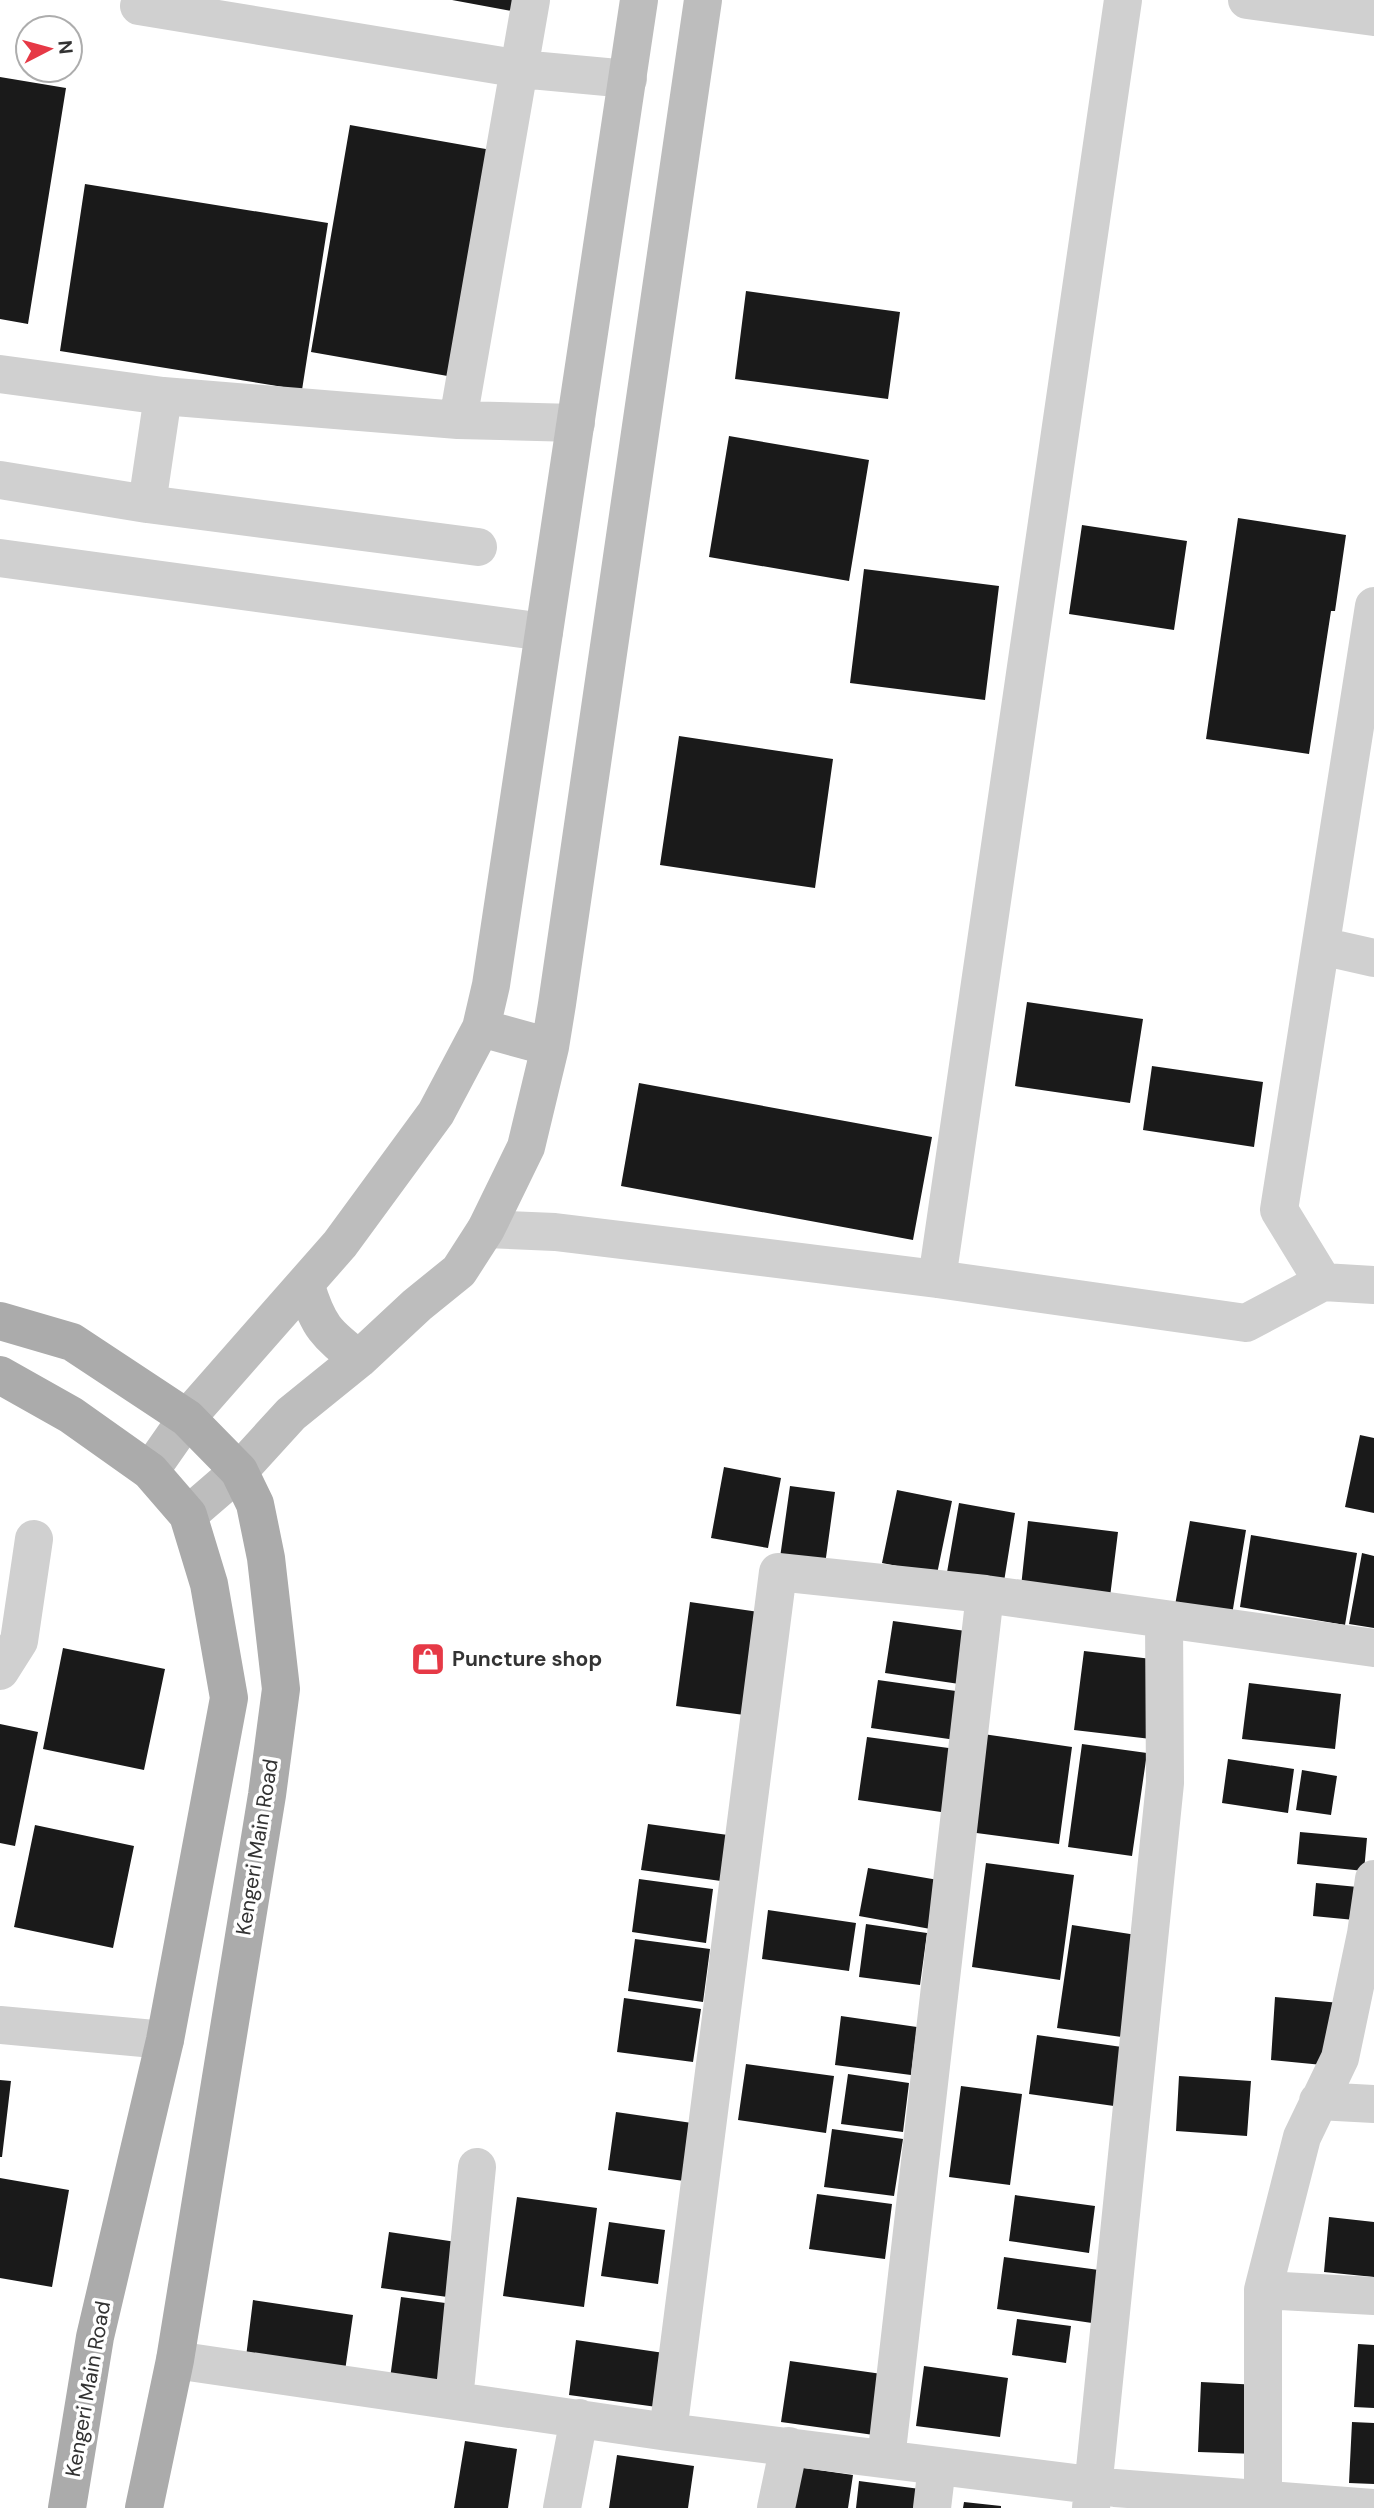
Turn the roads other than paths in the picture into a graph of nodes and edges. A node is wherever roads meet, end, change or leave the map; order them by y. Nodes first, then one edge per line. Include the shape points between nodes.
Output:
1 (531, 0) edge
2 (639, 0) edge
3 (703, 0) edge
4 (1123, 0) edge
5 (1247, 0) edge
6 (139, 6) dead end
7 (1374, 17) edge
8 (520, 69) junction
9 (628, 79) junction
10 (0, 374) edge
11 (163, 396) junction
12 (458, 419) junction
13 (576, 423) junction
14 (0, 480) edge
15 (147, 504) junction
16 (478, 547) dead end
17 (0, 558) edge
18 (1374, 606) edge
19 (544, 632) junction
20 (1365, 724) edge
21 (1321, 946) junction
22 (1374, 958) edge
23 (481, 1028) junction
24 (550, 1047) junction
25 (486, 1229) junction
26 (937, 1279) junction
27 (1323, 1282) junction
28 (1374, 1285) edge
29 (306, 1286) junction
30 (0, 1321) edge
31 (359, 1359) junction
32 (0, 1375) edge
33 (187, 1418) junction
34 (150, 1471) junction
35 (239, 1471) junction
36 (188, 1515) junction
37 (33, 1539) dead end
38 (985, 1594) junction
39 (1164, 1619) junction
40 (1374, 1648) edge
41 (0, 1671) edge
42 (1374, 1879) edge
43 (0, 2025) edge
44 (165, 2040) junction
45 (1318, 2101) junction
46 (1374, 2104) edge
47 (477, 2167) dead end
48 (1263, 2290) junction
49 (1374, 2296) edge
50 (175, 2360) junction
51 (454, 2400) junction
52 (579, 2418) junction
53 (668, 2432) junction
54 (789, 2446) junction
55 (886, 2459) junction
56 (937, 2466) junction
57 (1093, 2497) edge
58 (1263, 2499) junction
59 (67, 2508) edge
60 (144, 2508) edge
61 (562, 2508) edge
62 (776, 2508) edge
63 (932, 2508) edge
64 (1374, 2508) edge

1 - 8 street
2 - 9 main road
3 - 24 main road
4 - 26 street
5 - 7 street
6 - 8 street
8 - 9 street
8 - 12 street
9 - 13 main road
10 - 11 street
11 - 12 street
11 - 15 street
12 - 13 street
13 - 19 main road
14 - 15 street
15 - 16 street
17 - 19 street
18 - 20 street
19 - 23 main road
20 - 21 street
21 - 22 street
21 - 27 street via 1279,1210
23 - 24 main road
23 - 29 main road via 436,1113
24 - 25 main road via 526,1147
25 - 26 street via 555,1232
25 - 31 main road via 459,1271
26 - 27 street via 1246,1323
27 - 28 street
29 - 31 main road via 315,1317 330,1337
29 - 33 main road
30 - 33 main road, Kengeri Main Road via 72,1342
31 - 35 main road via 291,1414
32 - 34 main road, Kengeri Main Road via 71,1415
33 - 34 main road
33 - 35 main road, Kengeri Main Road
34 - 36 main road, Kengeri Main Road
35 - 36 main road
35 - 50 main road, Kengeri Main Road via 255,1504 266,1558 281,1689
36 - 44 main road, Kengeri Main Road via 209,1584 229,1698
37 - 41 street via 19,1641
38 - 39 street
38 - 53 street via 778,1572
38 - 55 street
39 - 40 street
39 - 57 street via 1166,1783
42 - 45 street via 1340,2058
43 - 44 street
44 - 59 main road, Kengeri Main Road via 95,2337
45 - 46 street
45 - 48 street via 1302,2137
47 - 51 street
48 - 49 street
48 - 58 street
50 - 51 street
50 - 60 main road, Kengeri Main Road
51 - 52 street
52 - 53 street
52 - 61 street
53 - 54 street
54 - 55 street
54 - 62 street
55 - 56 street
56 - 57 street
56 - 63 street
57 - 58 street
58 - 64 street

